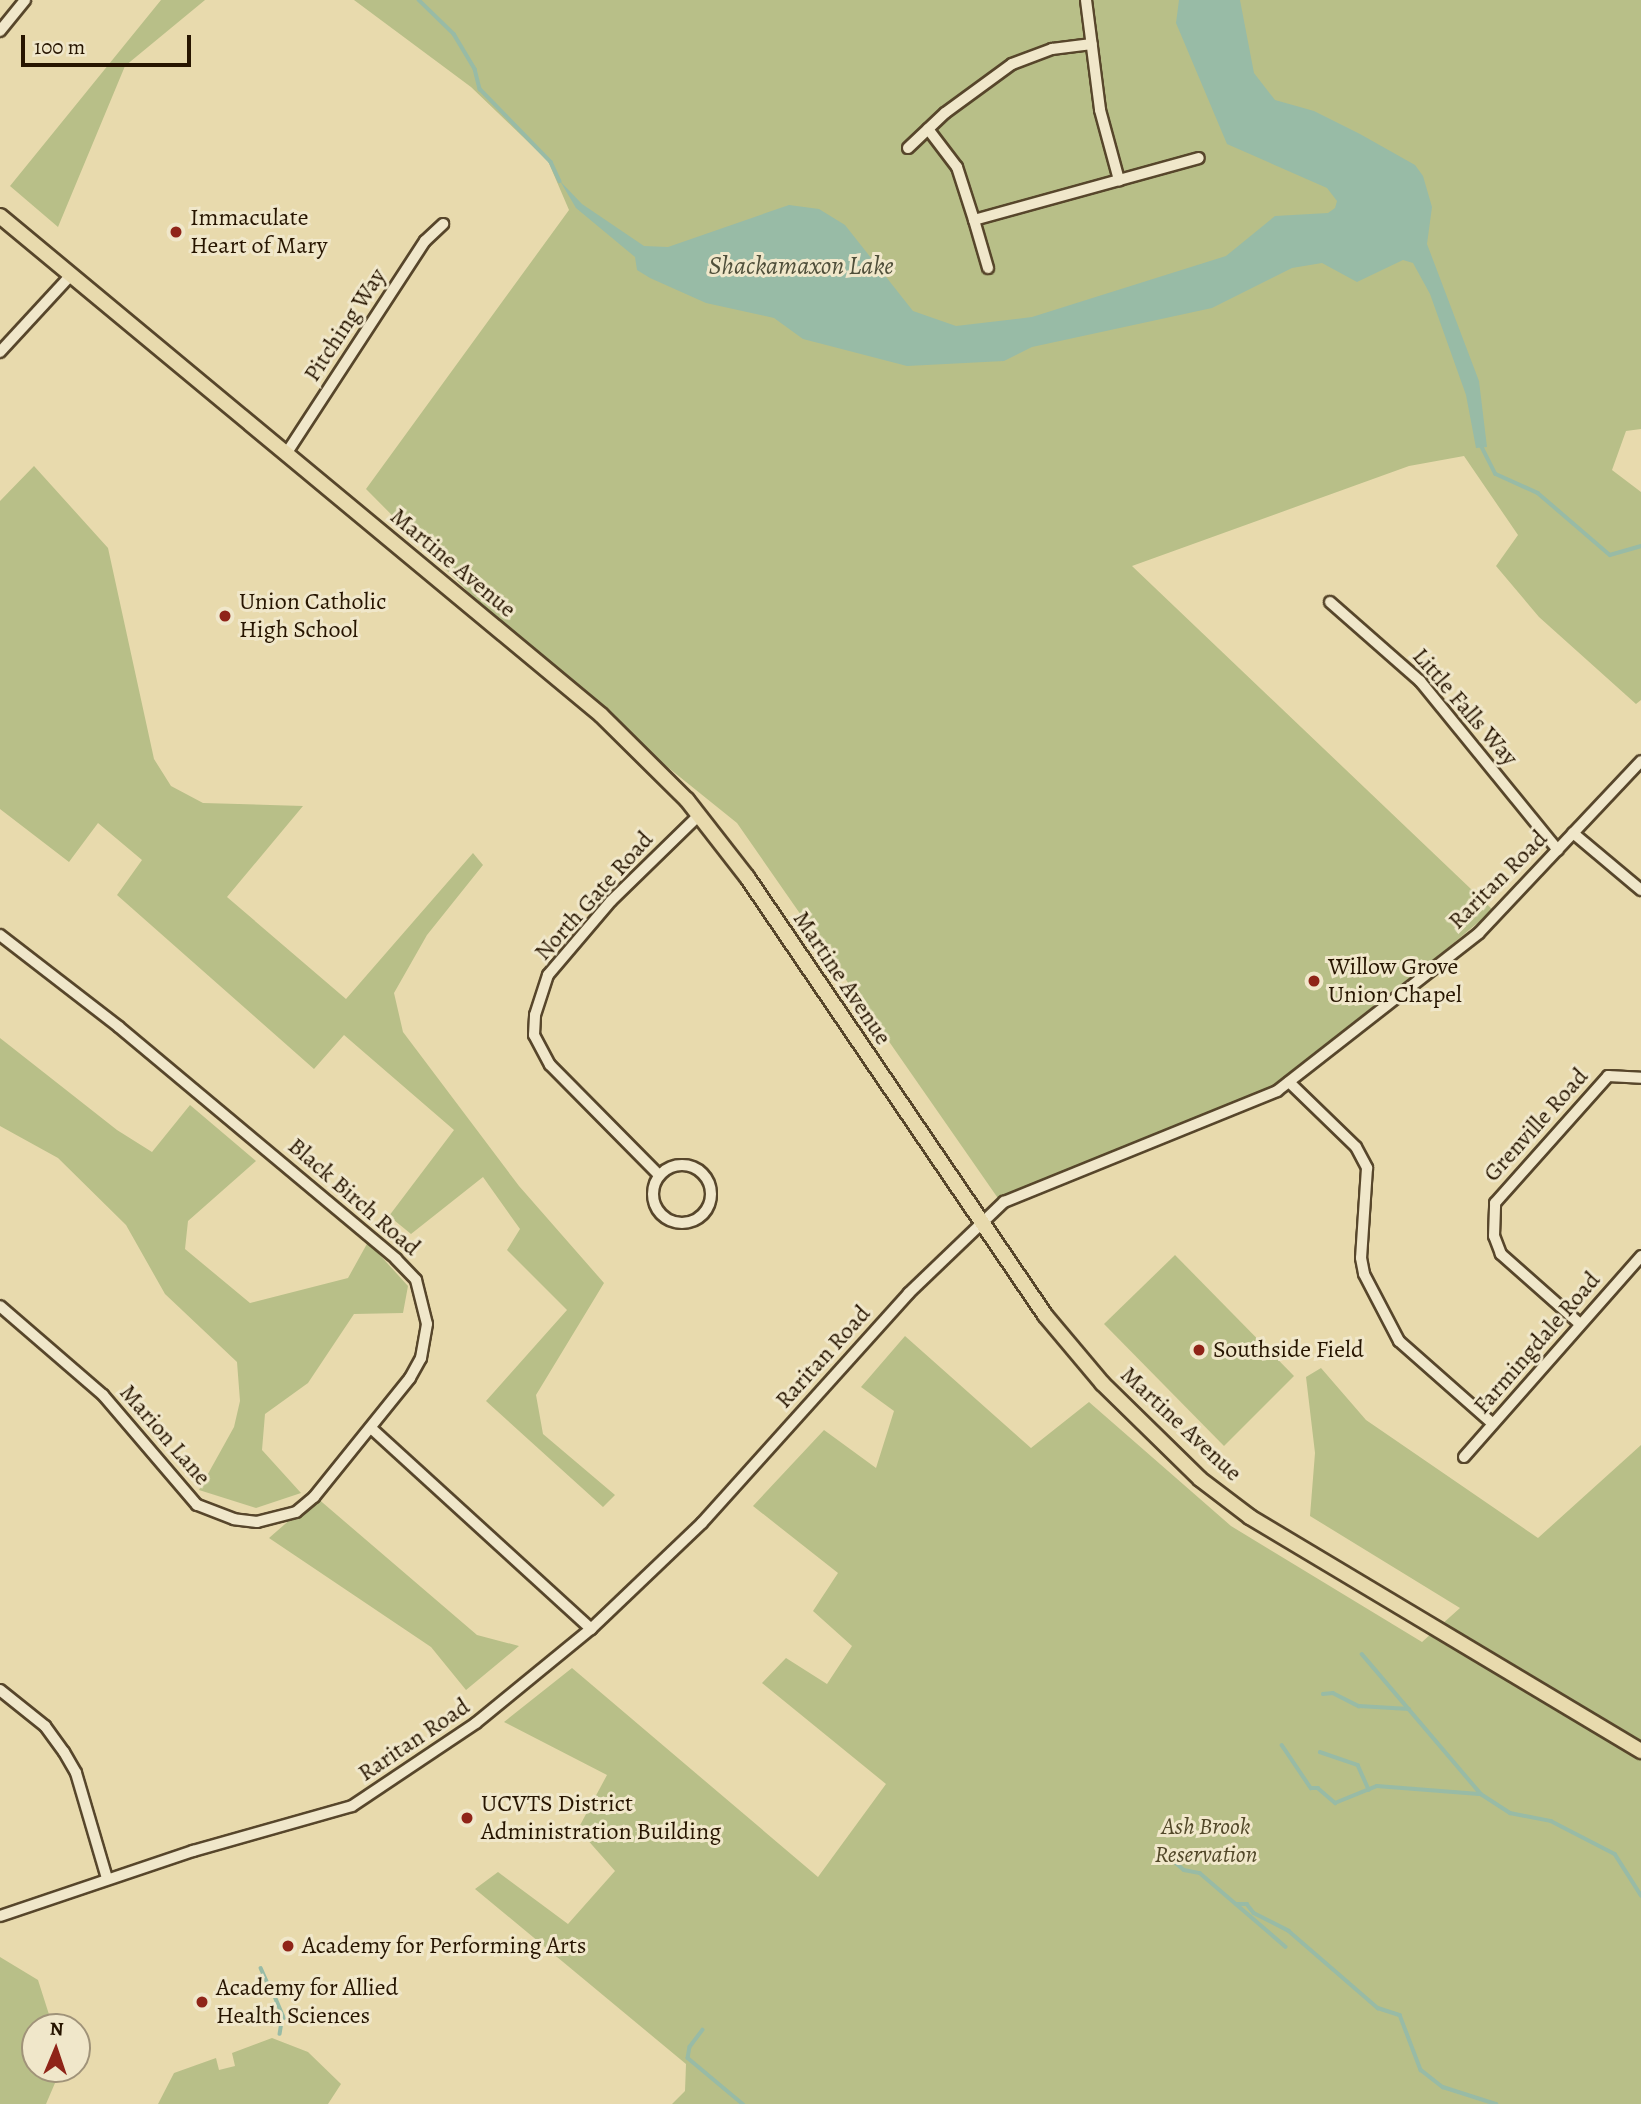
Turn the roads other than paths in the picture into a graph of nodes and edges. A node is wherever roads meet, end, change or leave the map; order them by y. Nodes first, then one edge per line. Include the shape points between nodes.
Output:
1 (25, 0) edge
2 (1086, 0) edge
3 (0, 31) edge
4 (1092, 44) junction
5 (928, 129) junction
6 (908, 148) dead end
7 (1199, 158) dead end
8 (1119, 180) junction
9 (0, 216) edge
10 (974, 220) junction
11 (443, 224) dead end
12 (988, 268) dead end
13 (71, 275) junction
14 (0, 352) edge
15 (286, 453) junction
16 (1330, 602) dead end
17 (1641, 761) edge
18 (699, 815) junction
19 (1573, 833) junction
20 (1558, 850) junction
21 (1641, 890) edge
22 (0, 935) edge
23 (1641, 1078) edge
24 (1289, 1082) junction
25 (659, 1175) junction
26 (982, 1226) junction
27 (1641, 1256) edge
28 (0, 1306) edge
29 (1580, 1324) junction
30 (1493, 1424) junction
31 (371, 1428) junction
32 (1464, 1457) dead end
33 (591, 1629) junction
34 (0, 1690) edge
35 (1641, 1751) edge
36 (107, 1878) junction
37 (0, 1916) edge

1 - 3 street
2 - 4 street
4 - 5 street via 1052,49 1012,64
4 - 8 street via 1100,110
5 - 6 street
5 - 10 street via 957,167
7 - 8 street
8 - 10 street
9 - 13 main road, Martine Avenue
10 - 12 street
11 - 15 street, Pitching Way via 425,241
13 - 14 street
13 - 15 main road, Martine Avenue
15 - 18 main road, Martine Avenue via 601,715
16 - 20 street, Little Falls Way via 1420,681
17 - 19 street, Raritan Road
18 - 25 street, North Gate Road via 611,901 548,975 535,1015 534,1035 550,1065
18 - 26 main road, Martine Avenue via 747,877
19 - 20 street, Raritan Road
19 - 21 street
20 - 24 street, Raritan Road via 1479,933
22 - 31 street, Black Birch Road via 119,1027 410,1272 426,1306 424,1350 410,1378
23 - 29 street, Grenville Road via 1608,1076 1495,1203 1494,1236 1501,1254
24 - 26 street, Raritan Road via 1237,1110 1004,1202
24 - 30 street via 1356,1147 1367,1168 1361,1258 1364,1274 1399,1341
25 - 25 street via 653,1199 661,1215 684,1224 701,1217 711,1195 702,1172 677,1165
26 - 33 street, Raritan Road via 909,1293 702,1524
26 - 35 main road, Martine Avenue via 1045,1315 1102,1383 1200,1479 1262,1524
27 - 29 street, Farmingdale Road
28 - 31 street, Marion Lane via 103,1395 185,1492 207,1511 257,1522 296,1512
29 - 30 street, Farmingdale Road
30 - 32 street, Farmingdale Road
31 - 33 street
33 - 36 street, Raritan Road via 493,1711 352,1806
34 - 36 street via 45,1726 70,1762
36 - 37 street, Raritan Road

